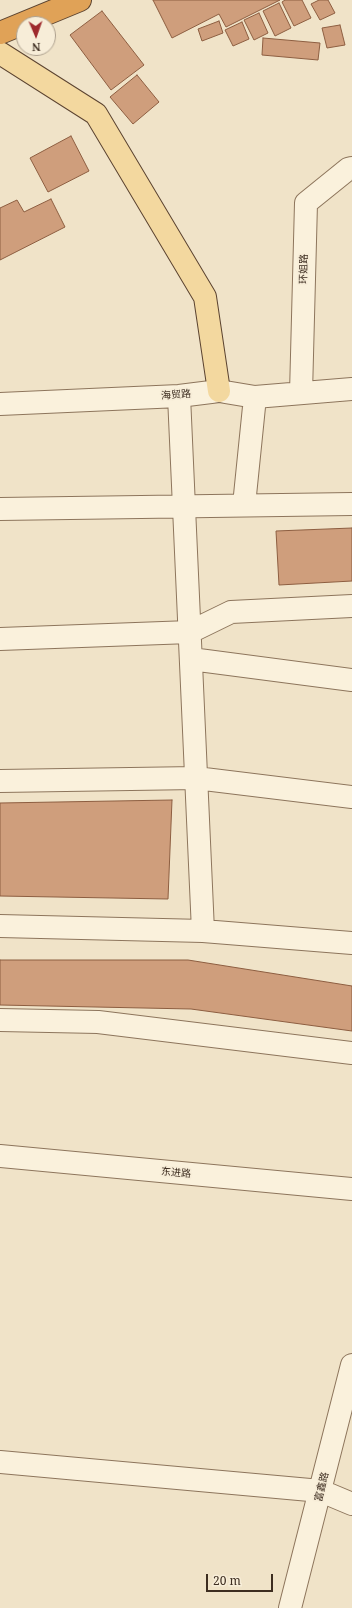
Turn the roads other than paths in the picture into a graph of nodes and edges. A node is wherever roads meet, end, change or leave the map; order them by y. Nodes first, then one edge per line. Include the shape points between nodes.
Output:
1 (80, 0) edge
2 (0, 33) edge
3 (0, 53) edge
4 (352, 168) edge
5 (352, 389) edge
6 (219, 391) junction
7 (301, 393) junction
8 (179, 396) junction
9 (255, 397) junction
10 (0, 404) edge
11 (352, 504) edge
12 (244, 505) junction
13 (184, 506) junction
14 (0, 509) edge
15 (352, 606) edge
16 (190, 632) junction
17 (0, 640) edge
18 (191, 659) junction
19 (352, 680) edge
20 (196, 778) junction
21 (0, 781) edge
22 (352, 797) edge
23 (0, 926) edge
24 (203, 932) junction
25 (352, 944) edge
26 (0, 1020) edge
27 (352, 1053) edge
28 (0, 1156) edge
29 (351, 1186) edge
30 (352, 1365) edge
31 (0, 1462) edge
32 (321, 1491) junction
33 (352, 1504) edge
34 (290, 1608) edge

1 - 2 highway
3 - 6 main road via 96,114 205,297
4 - 7 street, 环姐路 via 306,203
5 - 7 street, 海贸路
6 - 8 street, 海贸路
6 - 9 street, 海贸路
7 - 9 street, 海贸路
8 - 10 street, 海贸路
8 - 13 street
9 - 12 street
11 - 12 street
12 - 13 street
13 - 14 street
13 - 16 street
15 - 16 street via 231,612
16 - 17 street
16 - 18 street
18 - 19 street
18 - 20 street
20 - 21 street
20 - 22 street
20 - 24 street
23 - 24 street
24 - 25 street
26 - 27 street via 98,1022
28 - 29 street, 东进路
30 - 32 street, 富鑫路
31 - 32 street
32 - 33 street
32 - 34 street, 富鑫路

